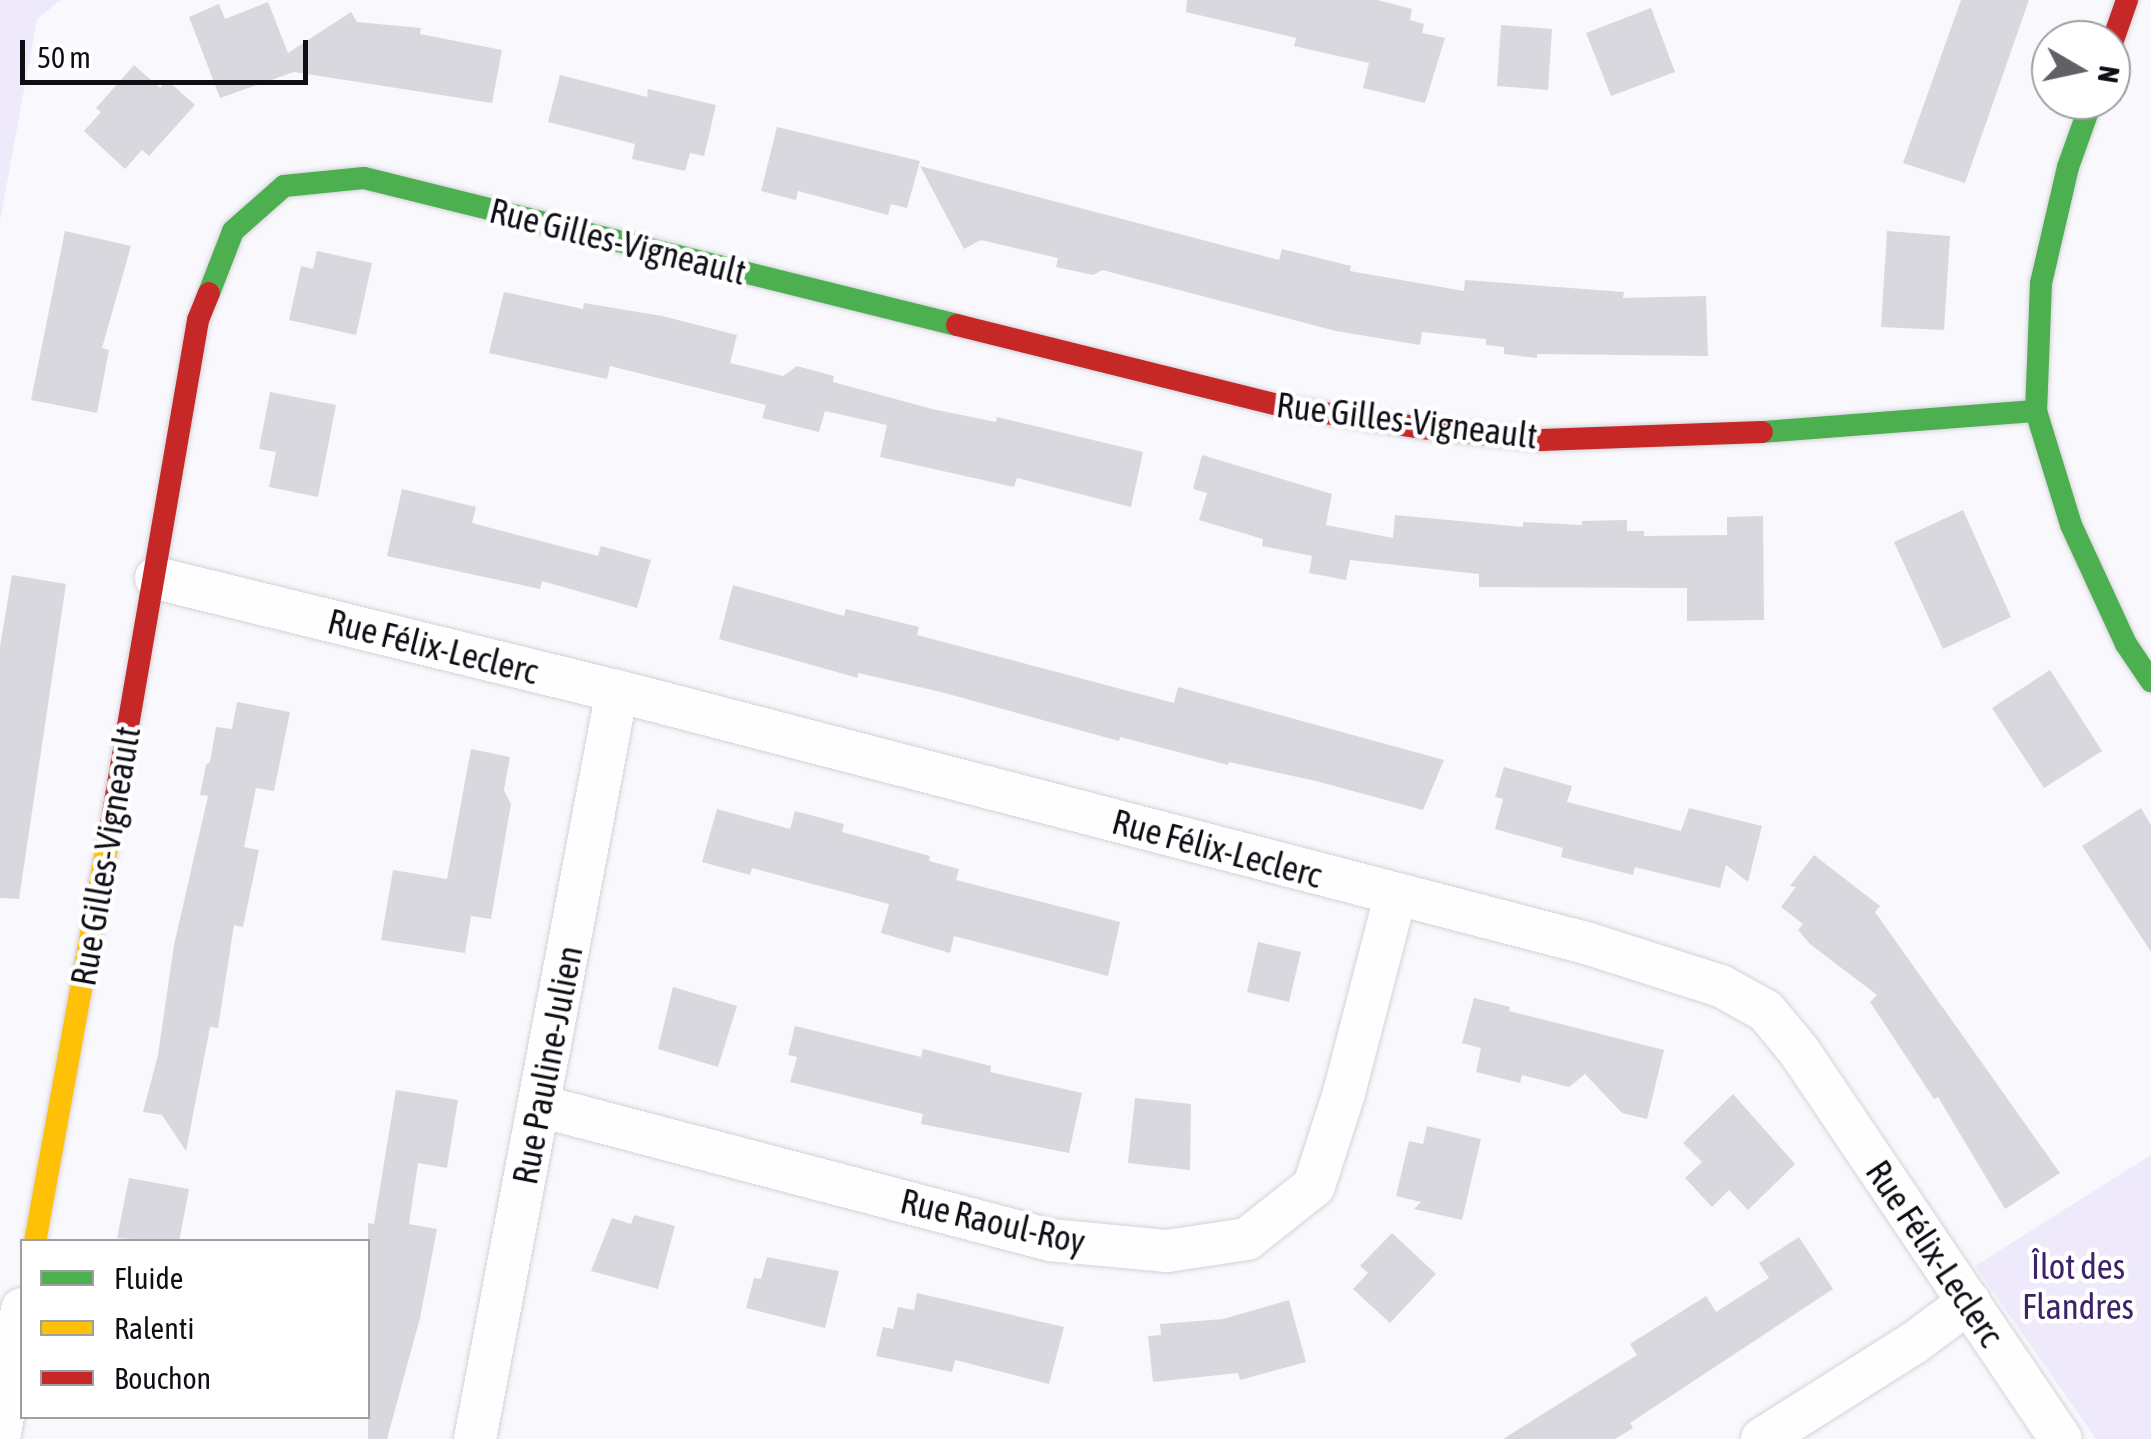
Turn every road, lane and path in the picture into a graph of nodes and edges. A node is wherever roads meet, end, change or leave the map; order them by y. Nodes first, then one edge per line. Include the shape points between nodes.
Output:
1 (2085, 120) edge
2 (2036, 410) junction
3 (156, 578) junction
4 (2151, 680) edge
5 (617, 692) junction
6 (1396, 894) junction
7 (540, 1106) junction
8 (36, 1239) edge
9 (1969, 1302) junction
10 (20, 1320) edge
11 (0, 1433) edge
12 (475, 1439) edge
13 (1762, 1439) edge
14 (2061, 1439) edge

1 - 2 street via 2041,283
2 - 3 street, Rue Gilles-Vigneault via 1787,431 1541,440 1420,428 1286,407 364,178 284,186 232,231 198,320
2 - 4 street via 2071,526 2126,644
3 - 5 street, Rue Félix-Leclerc
3 - 8 street, Rue Gilles-Vigneault
5 - 6 street, Rue Félix-Leclerc
5 - 7 street, Rue Pauline-Julien
6 - 7 street, Rue Raoul-Roy via 1314,1186 1247,1239 1168,1252 1050,1240
6 - 9 street, Rue Félix-Leclerc via 1704,980 1766,1011
7 - 12 street, Rue Pauline-Julien
9 - 13 street
9 - 14 street, Rue Félix-Leclerc
10 - 11 street

